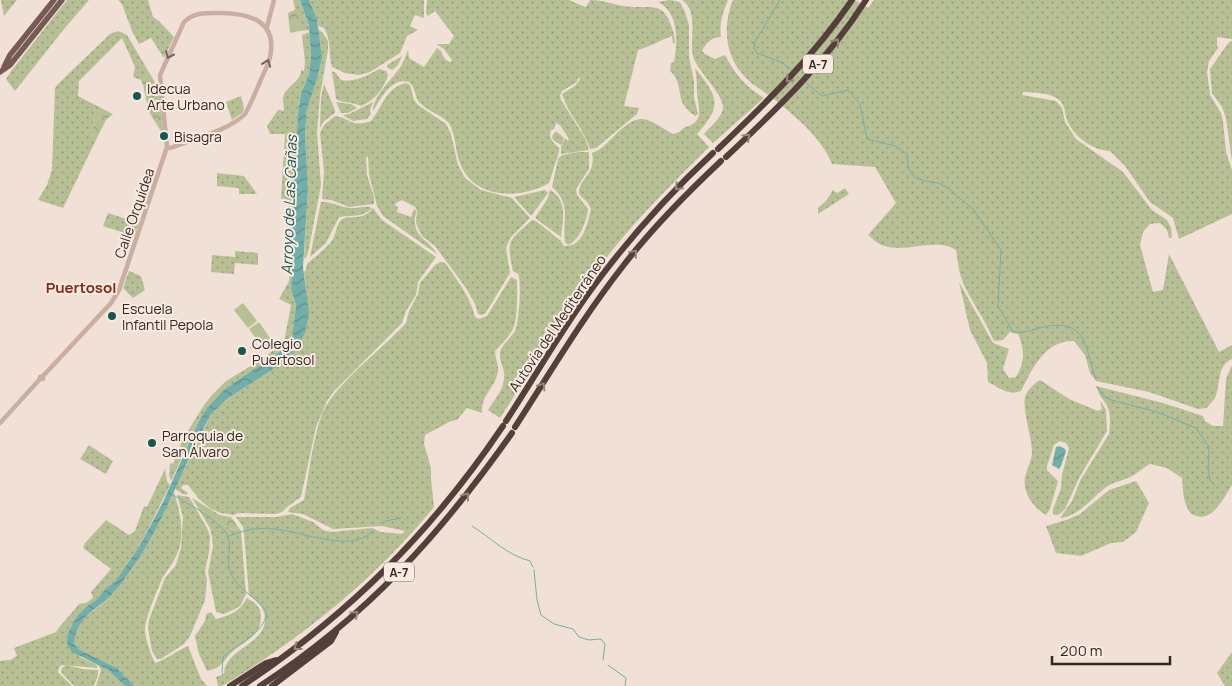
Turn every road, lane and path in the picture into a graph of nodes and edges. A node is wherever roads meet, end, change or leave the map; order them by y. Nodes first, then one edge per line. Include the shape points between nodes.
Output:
1 (54, 0) edge
2 (62, 0) edge
3 (274, 0) edge
4 (852, 0) edge
5 (864, 3) edge
6 (267, 27) junction
7 (1, 71) edge
8 (167, 147) junction
9 (0, 423) edge
10 (337, 630) junction
11 (282, 659) junction
12 (230, 686) edge
13 (242, 686) edge
14 (260, 686) edge
15 (272, 686) edge

1 - 7 main road
2 - 7 main road via 10,65
3 - 6 street
4 -> 11 highway, Autovía del Mediterráneo / A-7 via 812,55 654,212 612,262 464,481 408,548 349,604
10 -> 5 highway, Autovía del Mediterráneo / A-7 via 425,545 477,482 624,265 668,214 768,117 825,56
8 -> 6 street via 218,130 245,114 270,56
6 -> 8 street, Calle Orquídea via 241,14 199,14 184,22 160,75
8 - 9 street, Calle Orquídea via 116,296
10 - 14 highway, Autovía del Mediterráneo / A-7
10 - 15 highway via 331,641
11 - 12 highway via 266,663
11 - 13 highway, Autovía del Mediterráneo / A-7

